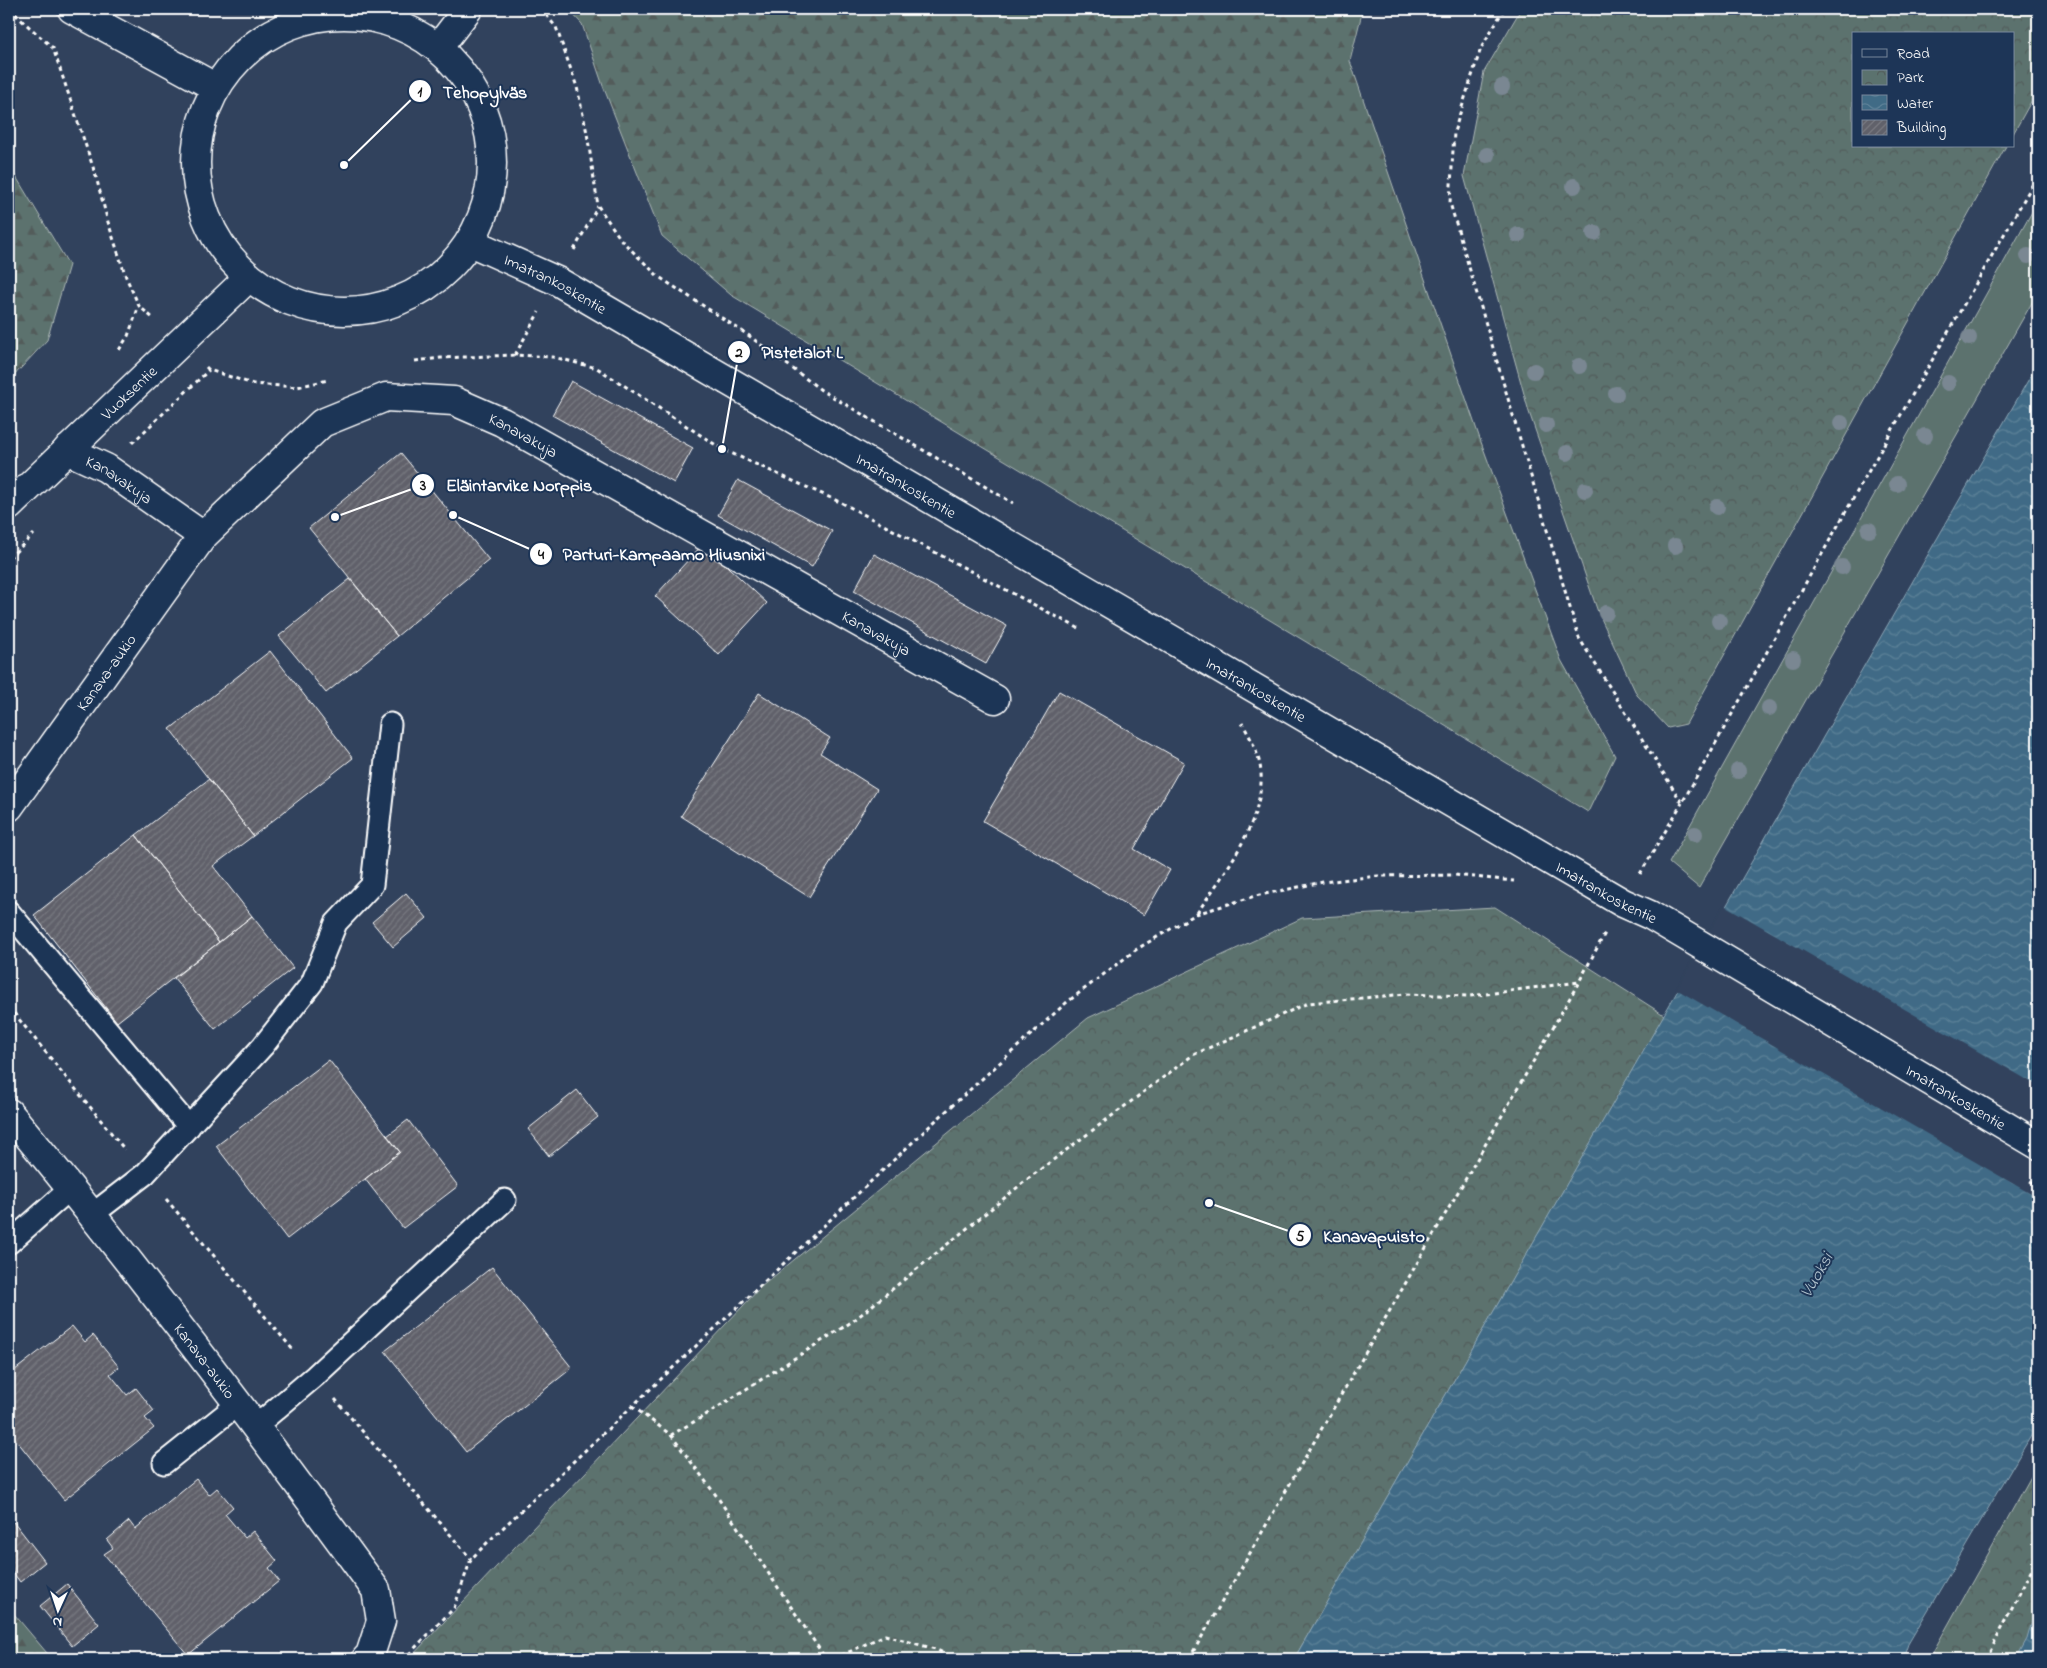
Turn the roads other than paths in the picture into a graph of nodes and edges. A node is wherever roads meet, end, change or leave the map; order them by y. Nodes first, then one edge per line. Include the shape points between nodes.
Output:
1 (72, 9) edge
2 (468, 9) edge
3 (340, 12) edge
4 (438, 48) junction
5 (215, 87) junction
6 (470, 242) junction
7 (248, 278) junction
8 (67, 450) junction
9 (9, 506) edge
10 (203, 536) junction
11 (995, 699) dead end
12 (390, 724) dead end
13 (9, 806) edge
14 (9, 912) edge
15 (9, 1113) edge
16 (189, 1126) junction
17 (2038, 1145) edge
18 (72, 1188) junction
19 (505, 1200) dead end
20 (93, 1214) junction
21 (9, 1243) edge
22 (238, 1404) junction
23 (256, 1426) junction
24 (164, 1463) dead end
25 (366, 1659) edge

1 - 5 main road
2 - 4 main road
3 - 4 main road via 376,18 409,29
3 - 5 main road via 291,24 248,49
4 - 6 main road via 467,80 486,118 493,160 488,203
5 - 7 main road via 197,136 197,188 215,238
6 - 7 main road via 436,280 392,304 375,307 342,312 292,303
6 - 17 main road, Imatrankoskentie via 557,281
7 - 8 main road, Vuoksentie
8 - 9 main road, Vuoksentie
8 - 10 main road, Kanavakuja via 106,468
10 - 11 main road, Kanavakuja via 322,423 386,397 454,401 511,426
10 - 13 main road, Kanava-aukio
12 - 16 lane via 372,885 336,923 312,983 263,1046
14 - 16 lane
15 - 18 main road, Kanava-aukio
16 - 20 lane via 145,1174
18 - 20 main road, Kanava-aukio
18 - 21 lane
19 - 23 lane via 315,1376
20 - 22 main road, Kanava-aukio
22 - 23 main road, Kanava-aukio
22 - 24 lane
23 - 25 main road, Kanava-aukio via 376,1590 381,1621

